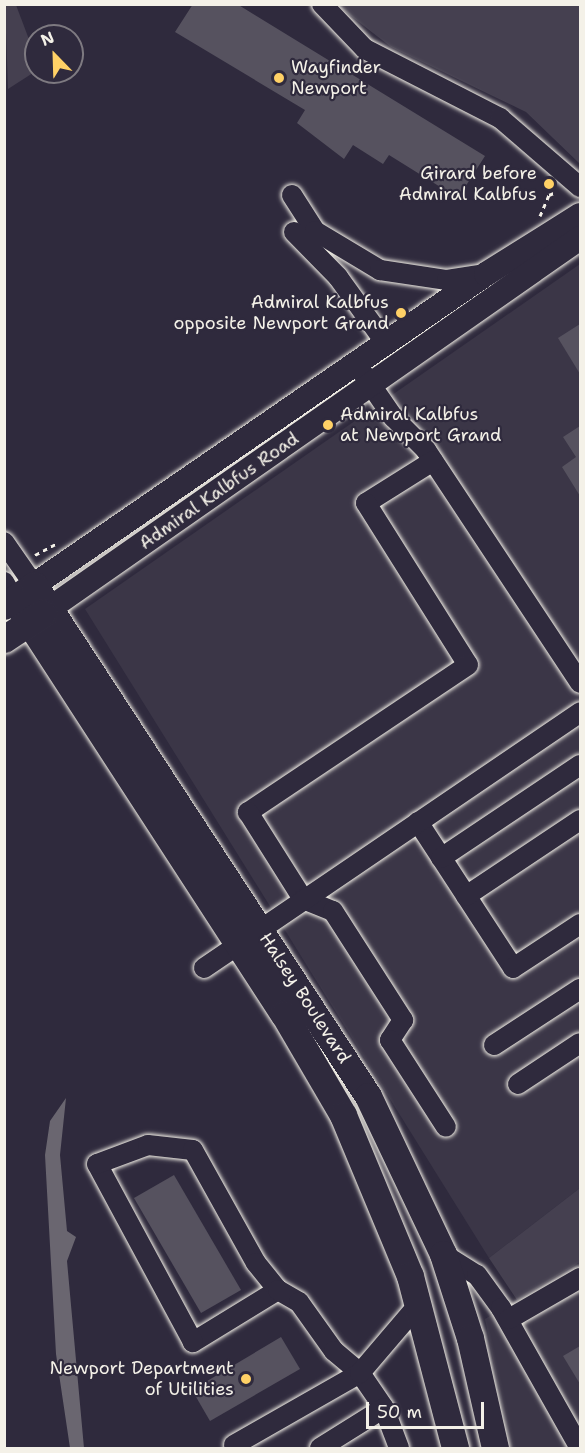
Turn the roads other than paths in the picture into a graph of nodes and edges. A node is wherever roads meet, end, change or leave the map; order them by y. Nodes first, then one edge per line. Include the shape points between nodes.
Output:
1 (322, 4) edge
2 (580, 187) edge
3 (292, 195) dead end
4 (580, 215) edge
5 (294, 232) dead end
6 (580, 238) edge
7 (486, 274) junction
8 (385, 342) junction
9 (356, 362) junction
10 (371, 384) junction
11 (433, 461) junction
12 (4, 542) edge
13 (14, 593) edge
14 (39, 616) junction
15 (4, 639) edge
16 (580, 683) edge
17 (580, 712) edge
18 (580, 765) edge
19 (580, 820) edge
20 (418, 822) junction
21 (441, 858) junction
22 (466, 896) junction
23 (303, 899) junction
24 (580, 924) edge
25 (249, 936) junction
26 (204, 968) dead end
27 (580, 989) edge
28 (580, 1043) edge
29 (494, 1045) dead end
30 (518, 1084) dead end
31 (446, 1127) dead end
32 (443, 1254) junction
33 (580, 1278) edge
34 (278, 1290) junction
35 (419, 1304) junction
36 (509, 1319) junction
37 (360, 1373) junction
38 (384, 1408) junction
39 (234, 1445) dead end
40 (320, 1449) edge
41 (399, 1449) edge
42 (455, 1449) edge
43 (495, 1449) edge
44 (580, 1449) edge

1 - 2 street via 364,49 500,118 561,176
3 - 7 street via 315,231 380,270 447,280
4 - 7 main road, Admiral Kalbfus Road
5 - 8 street via 338,277
6 - 10 main road, Admiral Kalbfus Road
7 - 8 main road, Admiral Kalbfus Road
8 - 9 main road, Admiral Kalbfus Road
9 - 10 street
9 - 13 main road, Admiral Kalbfus Road
10 - 11 street
10 - 14 main road, Admiral Kalbfus Road
11 - 16 street
11 - 23 street via 366,503 468,665 248,812
12 - 13 street
13 - 14 highway, Halsey Boulevard
14 - 15 highway, Admiral Kalbfus Road
14 - 25 highway, Halsey Boulevard
17 - 20 street
18 - 21 street
19 - 22 street
20 - 21 street
20 - 23 street
21 - 22 street
22 - 24 street via 513,968
23 - 25 street
23 - 31 street via 333,911 403,1020 390,1040
25 - 26 street
25 - 32 highway, Halsey Boulevard via 368,1096
25 - 35 highway, Halsey Boulevard via 342,1115 391,1222
27 - 29 street
28 - 30 street
32 - 36 street via 477,1275
32 - 43 highway, Halsey Boulevard via 473,1347
33 - 36 street
34 - 34 street via 193,1342 97,1164 148,1145 193,1150 256,1263
34 - 37 street via 299,1302 334,1351
35 - 37 street
35 - 42 highway, Halsey Boulevard
36 - 44 street
37 - 38 street
37 - 39 street
38 - 40 street
38 - 41 street

